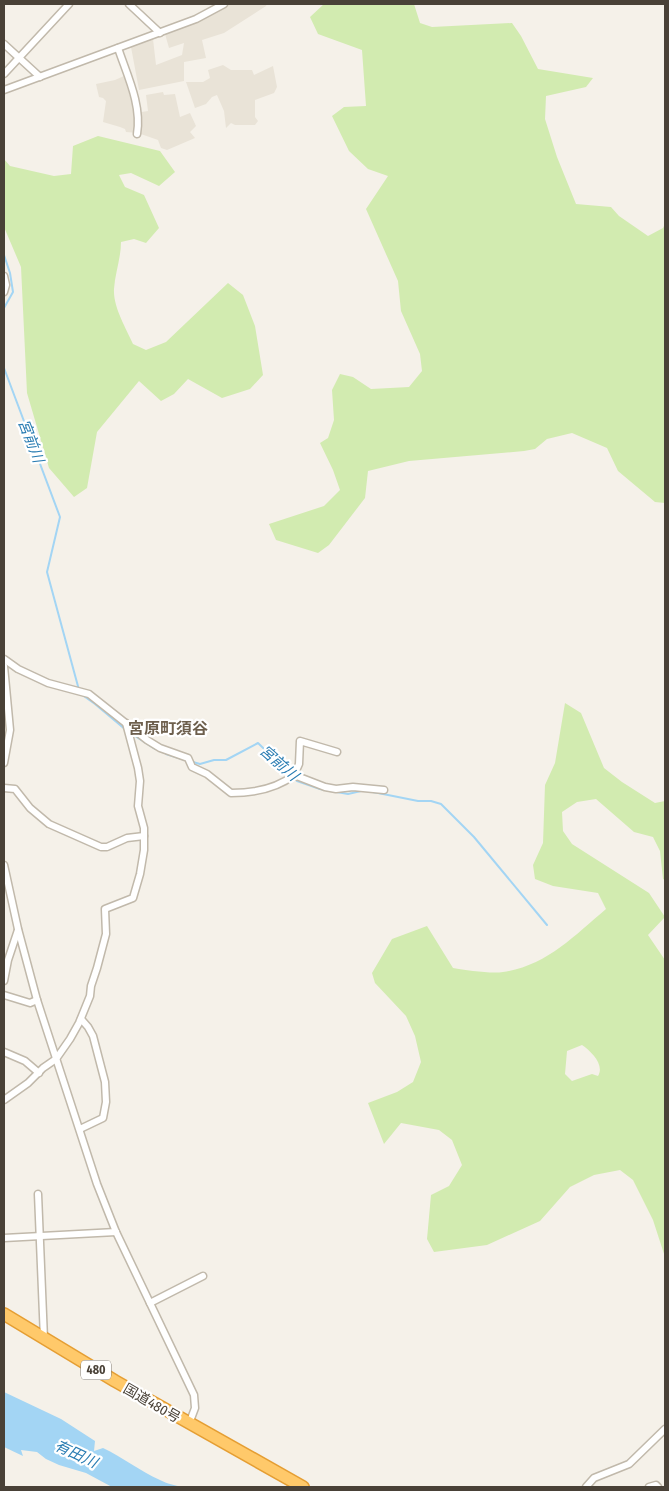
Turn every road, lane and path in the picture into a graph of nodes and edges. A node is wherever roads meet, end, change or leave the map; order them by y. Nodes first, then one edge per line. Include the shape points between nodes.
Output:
1 (69, 4) edge
2 (129, 4) edge
3 (224, 4) edge
4 (160, 33) junction
5 (4, 44) edge
6 (118, 48) junction
7 (19, 58) junction
8 (4, 74) edge
9 (40, 77) junction
10 (4, 90) edge
11 (137, 134) dead end
12 (4, 276) edge
13 (4, 292) edge
14 (4, 659) edge
15 (4, 666) edge
16 (126, 723) junction
17 (337, 752) dead end
18 (4, 763) edge
19 (294, 775) junction
20 (4, 788) edge
21 (384, 790) dead end
22 (144, 836) junction
23 (4, 865) edge
24 (18, 929) junction
25 (4, 981) edge
26 (4, 996) edge
27 (37, 1000) junction
28 (81, 1019) junction
29 (4, 1052) edge
30 (56, 1059) junction
31 (39, 1073) junction
32 (4, 1100) edge
33 (80, 1129) junction
34 (38, 1194) dead end
35 (116, 1232) junction
36 (40, 1236) junction
37 (4, 1238) edge
38 (202, 1276) dead end
39 (150, 1302) junction
40 (4, 1314) edge
41 (44, 1339) junction
42 (189, 1424) junction
43 (665, 1430) edge
44 (303, 1487) edge
45 (586, 1487) edge
46 (649, 1487) edge
47 (658, 1487) edge

1 - 7 street
2 - 4 street
3 - 4 street via 196,20
4 - 6 street
5 - 7 street
6 - 9 street
6 - 11 street via 136,100
7 - 8 street
7 - 9 street
9 - 10 street
12 - 13 street
14 - 16 street via 48,683 89,694
15 - 18 street via 10,730
16 - 19 street via 154,744 188,758 192,767 231,793 263,790
16 - 22 street via 138,768 138,806
17 - 19 street via 300,741 299,764
19 - 21 street via 324,786
20 - 22 street via 14,789 49,824 101,847
22 - 28 street via 140,874 133,898 105,909 106,934
23 - 24 street
24 - 25 street
24 - 27 street
26 - 27 street via 30,1003
27 - 30 street
28 - 30 street
28 - 33 street via 93,1036 107,1095 103,1118
29 - 31 street via 25,1061
30 - 31 street
30 - 33 street
31 - 32 street
33 - 35 street
34 - 36 street
35 - 36 street
35 - 39 street
36 - 37 street
36 - 41 street
38 - 39 street
39 - 42 street via 194,1395 195,1408
40 - 41 highway, 国道480号 / 480
41 - 42 highway, 国道480号 / 480
42 - 44 highway, 国道480号 / 480
43 - 45 street via 629,1464 594,1478
46 - 47 street

